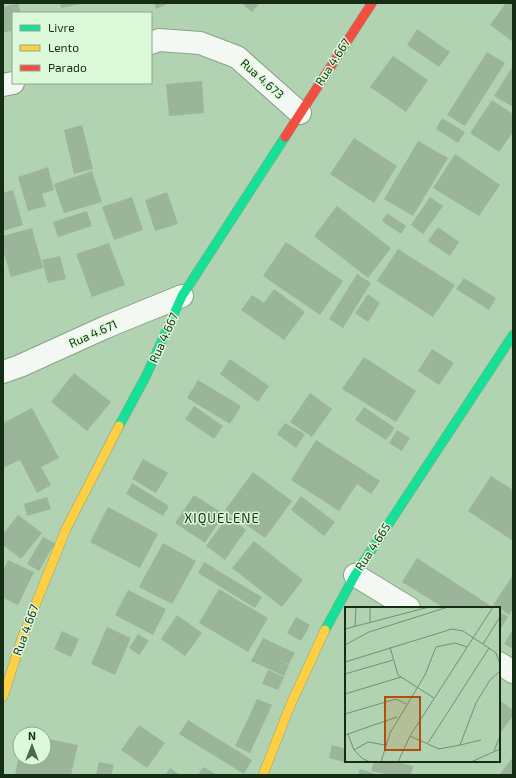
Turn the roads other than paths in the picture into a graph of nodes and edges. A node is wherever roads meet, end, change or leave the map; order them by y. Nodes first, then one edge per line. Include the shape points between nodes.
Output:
1 (372, 3) edge
2 (152, 43) edge
3 (300, 113) junction
4 (182, 296) junction
5 (513, 335) edge
6 (3, 372) edge
7 (355, 575) junction
8 (407, 607) edge
9 (500, 664) edge
10 (513, 672) edge
11 (3, 697) edge
12 (263, 775) edge

1 - 3 street, Rua 4.667
2 - 3 street, Rua 4.673 via 159,40 200,42 237,57
3 - 4 street, Rua 4.667
4 - 6 street, Rua 4.671
4 - 11 street, Rua 4.667 via 146,376 66,530 22,638
5 - 7 street, Rua 4.665
7 - 8 street
7 - 12 street, Rua 4.665 via 320,639
9 - 10 street

